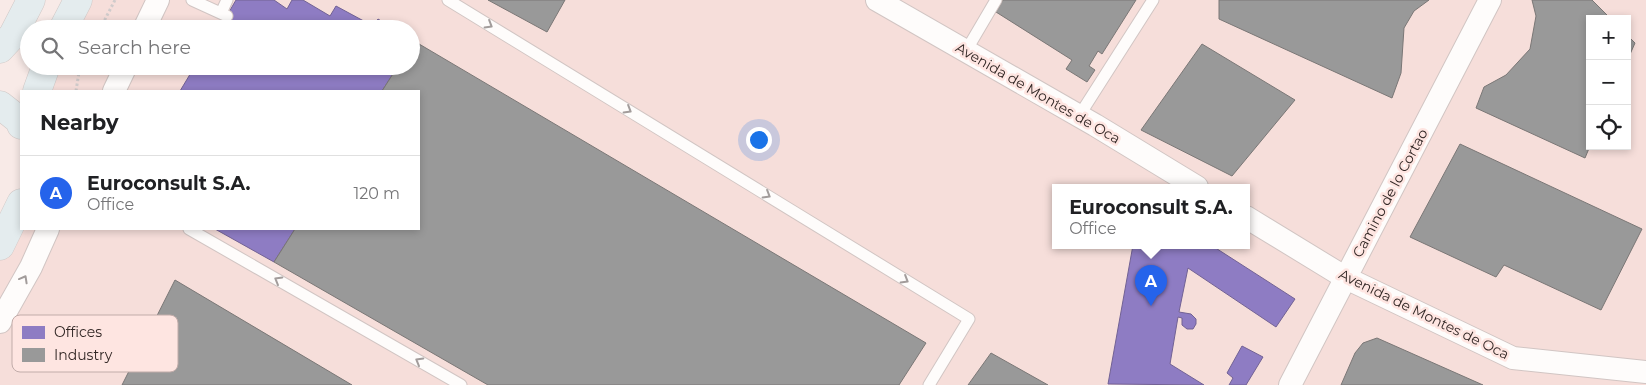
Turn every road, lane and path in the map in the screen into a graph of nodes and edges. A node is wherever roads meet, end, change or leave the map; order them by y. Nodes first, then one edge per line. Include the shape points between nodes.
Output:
1 (31, 0) edge
2 (78, 0) edge
3 (114, 0) edge
4 (158, 0) edge
5 (192, 0) edge
6 (227, 0) edge
7 (448, 0) edge
8 (877, 0) edge
9 (996, 0) edge
10 (1153, 0) edge
11 (1490, 0) edge
12 (21, 20) edge
13 (68, 20) edge
14 (104, 20) edge
15 (148, 20) edge
16 (20, 21) edge
17 (0, 49) edge
18 (966, 51) junction
19 (43, 75) edge
20 (79, 75) edge
21 (122, 75) edge
22 (37, 90) edge
23 (76, 90) edge
24 (114, 90) edge
25 (0, 105) edge
26 (1079, 116) junction
27 (20, 122) edge
28 (1192, 184) edge
29 (20, 205) edge
30 (1250, 219) edge
31 (48, 230) edge
32 (190, 230) edge
33 (0, 246) edge
34 (1346, 278) junction
35 (0, 322) edge
36 (1646, 372) edge
37 (461, 385) edge
38 (929, 385) edge
39 (1290, 385) edge

1 - 12 main road
2 - 13 main road
3 - 14 path
4 - 15 street
5 - 6 lane via 224,14
7 -> 38 lane via 969,319
8 - 18 street, Avenida de Montes de Oca
9 - 18 lane
10 - 26 lane
11 - 34 street, Camino de lo Cortao
16 - 17 main road
18 - 26 street, Avenida de Montes de Oca
19 - 22 main road
20 - 23 path
21 - 24 street
25 - 27 main road
26 - 28 street, Avenida de Montes de Oca
29 - 33 main road
30 - 34 street, Avenida de Montes de Oca
35 -> 31 street
37 -> 32 lane
34 - 36 street, Avenida de Montes de Oca via 1513,358
34 - 39 street, Camino de lo Cortao

